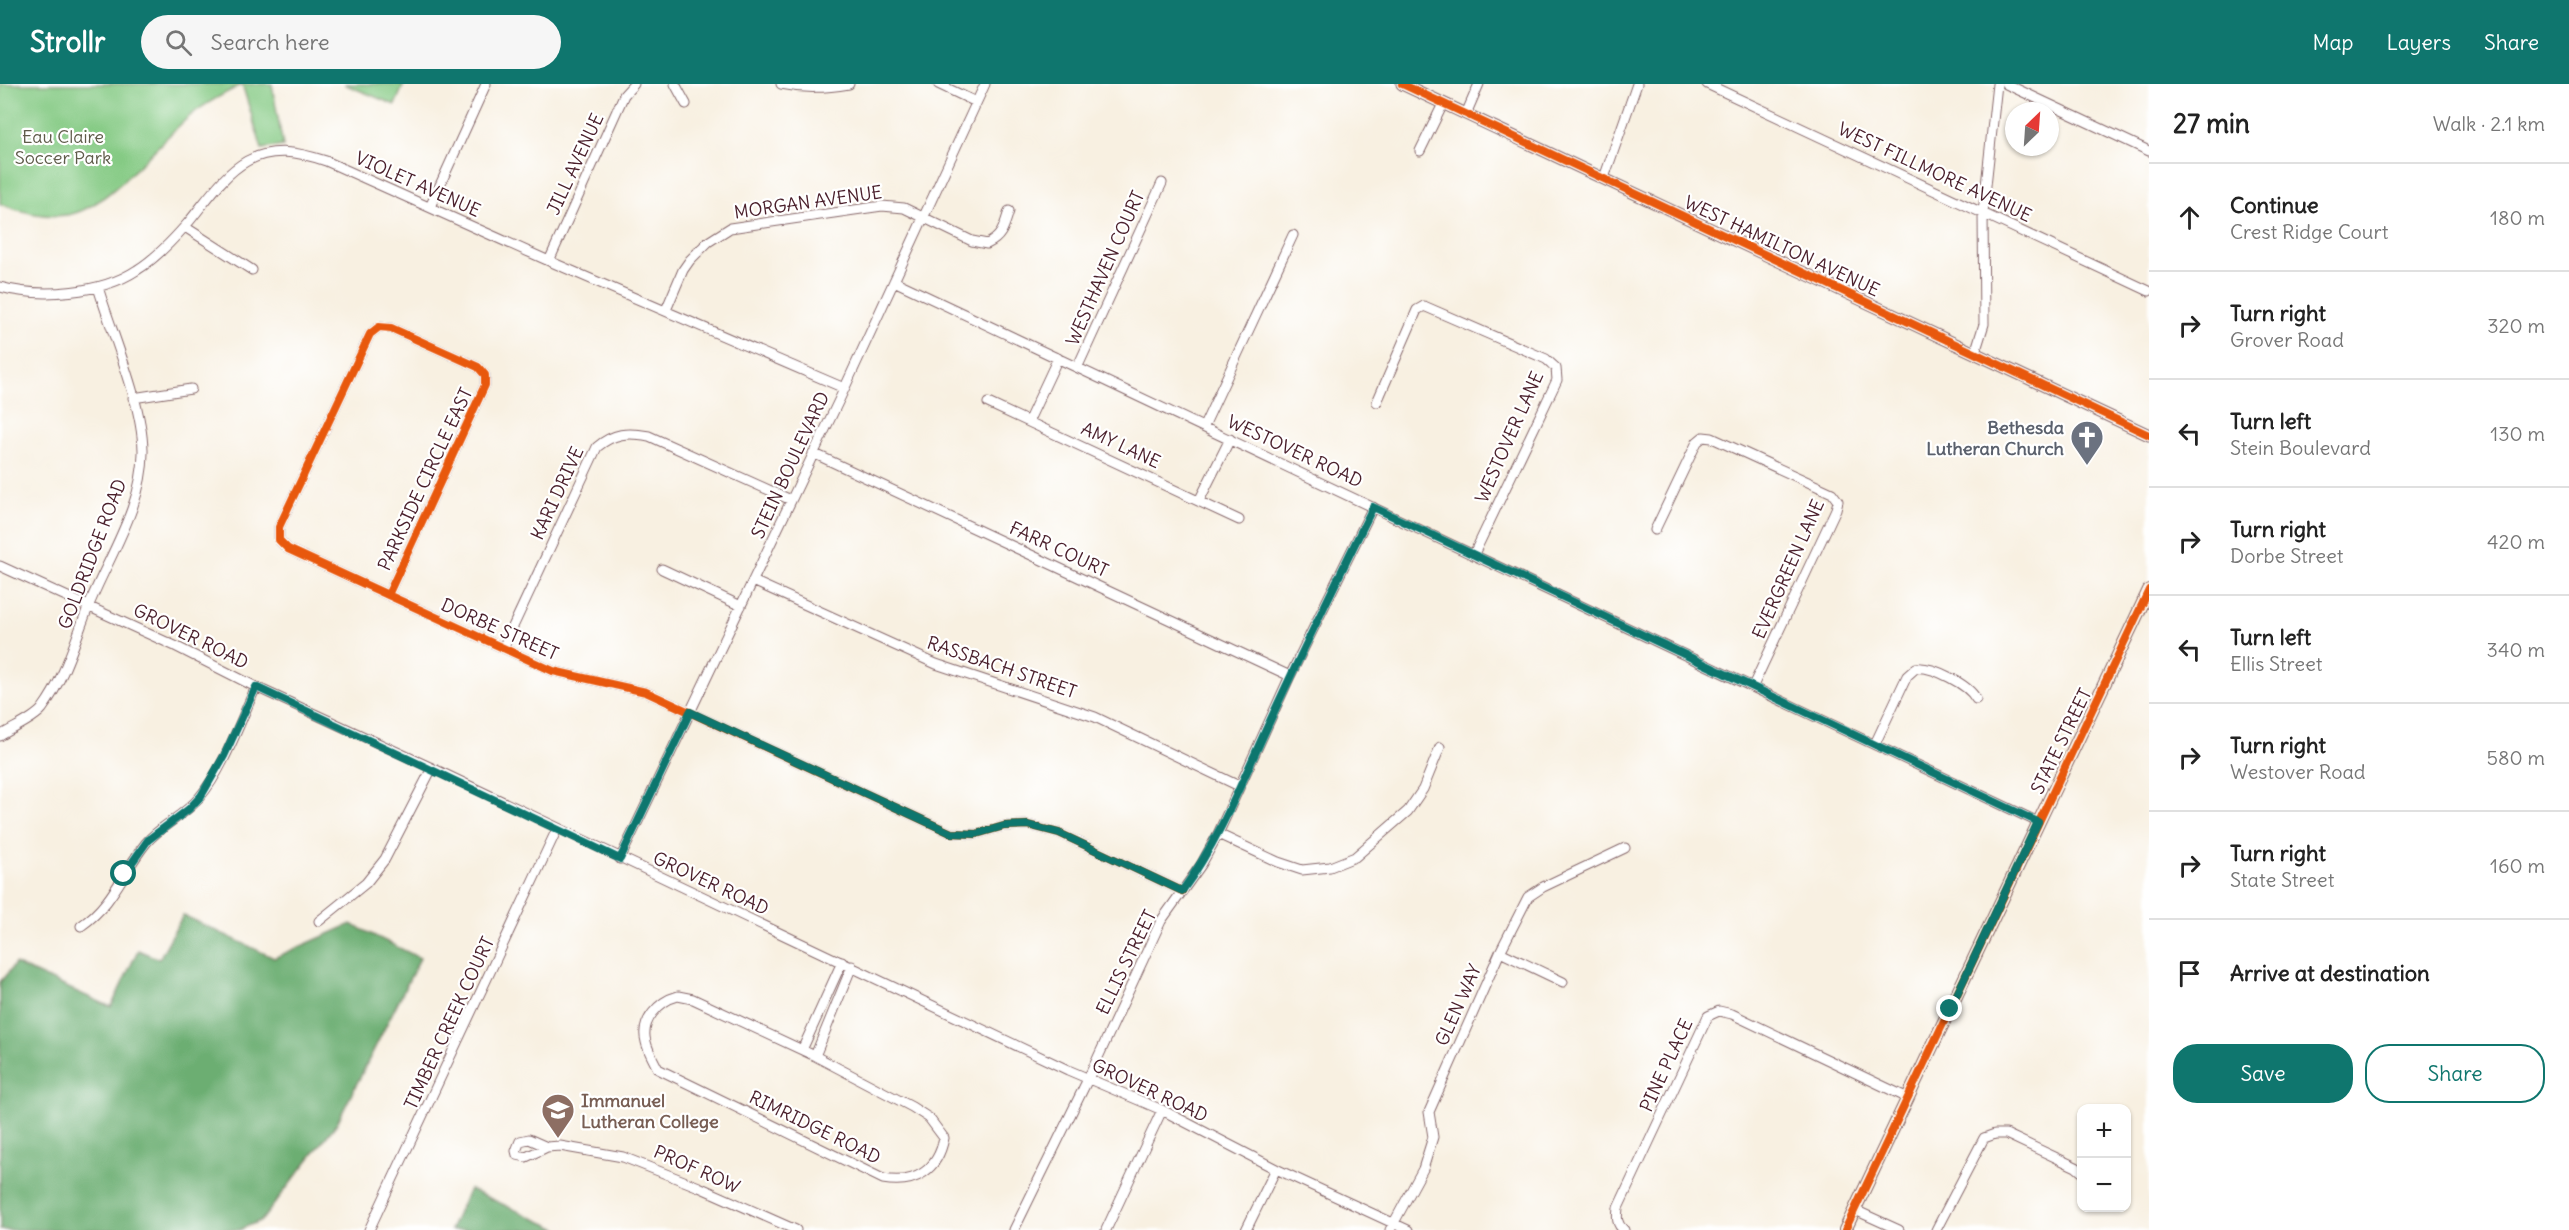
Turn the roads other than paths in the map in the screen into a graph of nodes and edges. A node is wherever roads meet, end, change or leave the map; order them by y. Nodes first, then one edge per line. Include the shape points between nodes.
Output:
1 (486, 84) edge
2 (634, 84) edge
3 (675, 84) edge
4 (781, 84) edge
5 (849, 84) edge
6 (938, 84) edge
7 (985, 84) edge
8 (1402, 84) edge
9 (1479, 84) edge
10 (1637, 84) edge
11 (1707, 84) edge
12 (1997, 84) edge
13 (2006, 84) edge
14 (976, 102) junction
15 (686, 104) dead end
16 (1443, 104) junction
17 (1466, 114) junction
18 (1420, 151) dead end
19 (2149, 151) edge
20 (1604, 178) junction
21 (1162, 183) dead end
22 (430, 207) junction
23 (1009, 212) dead end
24 (1983, 213) junction
25 (923, 216) junction
26 (184, 227) junction
27 (1293, 235) dead end
28 (549, 261) junction
29 (252, 270) dead end
30 (894, 280) junction
31 (0, 287) edge
32 (98, 287) junction
33 (2149, 291) edge
34 (666, 310) junction
35 (1975, 353) junction
36 (1058, 358) junction
37 (1078, 366) junction
38 (485, 375) joint
39 (844, 388) junction
40 (191, 389) dead end
41 (133, 398) junction
42 (988, 402) dead end
43 (1377, 402) dead end
44 (1029, 420) junction
45 (1204, 426) junction
46 (2149, 435) edge
47 (1230, 439) junction
48 (813, 453) junction
49 (791, 500) junction
50 (1199, 501) junction
51 (1373, 507) junction
52 (1239, 520) dead end
53 (1655, 530) dead end
54 (1474, 554) junction
55 (0, 566) edge
56 (662, 569) dead end
57 (753, 581) junction
58 (2149, 590) edge
59 (388, 595) junction
60 (89, 605) junction
61 (741, 606) junction
62 (503, 648) junction
63 (1290, 676) junction
64 (1753, 686) junction
65 (256, 687) junction
66 (1976, 699) dead end
67 (690, 712) junction
68 (0, 736) edge
69 (1875, 744) junction
70 (1440, 747) dead end
71 (432, 768) junction
72 (1239, 786) junction
73 (2038, 822) junction
74 (557, 829) junction
75 (1218, 834) junction
76 (1625, 848) dead end
77 (620, 859) junction
78 (1182, 891) junction
79 (319, 921) dead end
80 (81, 926) dead end
81 (1500, 952) junction
82 (842, 962) junction
83 (852, 966) junction
84 (1563, 982) dead end
85 (802, 1050) junction
86 (815, 1056) junction
87 (1088, 1079) junction
88 (1908, 1098) junction
89 (1162, 1110) junction
90 (547, 1147) dead end
91 (2077, 1168) edge
92 (1276, 1169) junction
93 (1855, 1209) junction
94 (1392, 1227) edge
95 (369, 1230) edge
96 (796, 1230) edge
97 (1014, 1230) edge
98 (1106, 1230) edge
99 (1246, 1230) edge
100 (1408, 1230) edge
101 (1624, 1230) edge
102 (1845, 1230) edge
103 (1899, 1230) edge
104 (1936, 1230) edge

1 - 22 street
2 - 28 street, JILL AVENUE via 624,95
3 - 15 street
4 - 5 street via 819,89
6 - 14 street
7 - 14 street, STEIN BOULEVARD
8 - 16 street, WEST HAMILTON AVENUE
9 - 17 street
10 - 20 street
11 - 24 street, WEST FILLMORE AVENUE
12 - 24 street
13 - 19 street
14 - 25 street, STEIN BOULEVARD
16 - 17 street, WEST HAMILTON AVENUE
16 - 18 street
17 - 20 street, WEST HAMILTON AVENUE
20 - 35 street, WEST HAMILTON AVENUE
21 - 37 street, WESTHAVEN COURT
22 - 26 street, VIOLET AVENUE via 326,161 293,152 276,152 234,169
22 - 28 street, VIOLET AVENUE
23 - 25 street, MORGAN AVENUE via 1003,230 987,244 972,241
24 - 33 street, WEST FILLMORE AVENUE
24 - 35 street via 1984,324
25 - 30 street, STEIN BOULEVARD
25 - 34 street, MORGAN AVENUE via 904,208 882,206 730,228 690,260
26 - 29 street
26 - 32 street, VIOLET AVENUE via 136,271
27 - 45 street
28 - 34 street, VIOLET AVENUE
30 - 36 street, WESTOVER ROAD
30 - 39 street, STEIN BOULEVARD
31 - 32 street, VIOLET AVENUE via 52,293
32 - 41 street, GOLDRIDGE ROAD
34 - 39 street, VIOLET AVENUE
35 - 46 street, WEST HAMILTON AVENUE
36 - 37 street, WESTOVER ROAD
36 - 44 street
37 - 45 street, WESTOVER ROAD
38 - 59 street, PARKSIDE CIRCLE EAST via 485,385
38 - 59 street, DORBE STREET via 478,368 391,328 379,327 370,334 279,527 279,540 288,549
39 - 48 street, STEIN BOULEVARD
40 - 41 street
41 - 60 street, GOLDRIDGE ROAD via 143,450 141,474 134,502
42 - 44 street, AMY LANE
43 - 54 street, WESTOVER LANE via 1418,310 1424,306 1546,359 1556,368 1557,380
44 - 50 street, AMY LANE
45 - 47 street, WESTOVER ROAD
47 - 50 street
47 - 51 street, WESTOVER ROAD
48 - 49 street, STEIN BOULEVARD
48 - 63 street, FARR COURT
49 - 57 street, STEIN BOULEVARD
49 - 62 street, KARI DRIVE via 649,435 618,433 597,447
50 - 52 street, AMY LANE
51 - 54 street, WESTOVER ROAD
51 - 63 street, ELLIS STREET
53 - 64 street, EVERGREEN LANE via 1697,442 1703,437 1832,493 1838,501
54 - 64 street, WESTOVER ROAD
55 - 60 street, GROVER ROAD
56 - 61 street
57 - 61 street, STEIN BOULEVARD
57 - 72 street, RASSBACH STREET via 936,664 1095,717
58 - 73 main road, STATE STREET
59 - 62 street, DORBE STREET
60 - 65 street, GROVER ROAD
60 - 68 street, GOLDRIDGE ROAD via 65,668 41,711
61 - 67 street, STEIN BOULEVARD
62 - 67 street, DORBE STREET via 554,671 646,692
63 - 72 street, ELLIS STREET
64 - 69 street, WESTOVER ROAD
65 - 71 street, GROVER ROAD
65 - 80 street via 201,796 148,840 108,903
66 - 69 street via 1965,686 1929,669 1916,668 1907,676
67 - 77 street, STEIN BOULEVARD
67 - 78 street, DORBE STREET via 951,833 976,834 1004,826 1028,825 1059,833
69 - 73 street, WESTOVER ROAD
70 - 75 street via 1423,789 1408,811 1354,857 1330,867 1302,870
71 - 74 street, GROVER ROAD
71 - 79 street via 385,859 366,883
72 - 75 street, ELLIS STREET
73 - 88 main road, STATE STREET
74 - 77 street, GROVER ROAD
74 - 95 street, TIMBER CREEK COURT
75 - 78 street, ELLIS STREET
76 - 81 street, GLEN WAY via 1528,897
77 - 82 street, GROVER ROAD
78 - 87 street, ELLIS STREET via 1161,921
81 - 84 street
81 - 94 street, GLEN WAY via 1429,1112 1432,1137 1424,1169
82 - 83 street, GROVER ROAD
82 - 85 street
83 - 86 street
83 - 87 street, GROVER ROAD
85 - 86 street, RIMRIDGE ROAD
85 - 86 street, RIMRIDGE ROAD via 693,999 678,996 665,999 655,1008 645,1041 657,1069 883,1179 897,1182 916,1178 941,1156 944,1138 929,1118
87 - 89 street, GROVER ROAD
87 - 97 street, ELLIS STREET
88 - 93 main road, STATE STREET
88 - 101 street, PINE PLACE via 1732,1014 1719,1011 1708,1016 1618,1208 1616,1217
89 - 92 street, GROVER ROAD
89 - 98 street
90 - 96 street, PROF ROW via 560,1146 636,1161
91 - 104 street via 2006,1134 1984,1138
92 - 94 street, GROVER ROAD
92 - 99 street
93 - 102 main road, STATE STREET
93 - 103 street
94 - 100 street, GROVER ROAD

